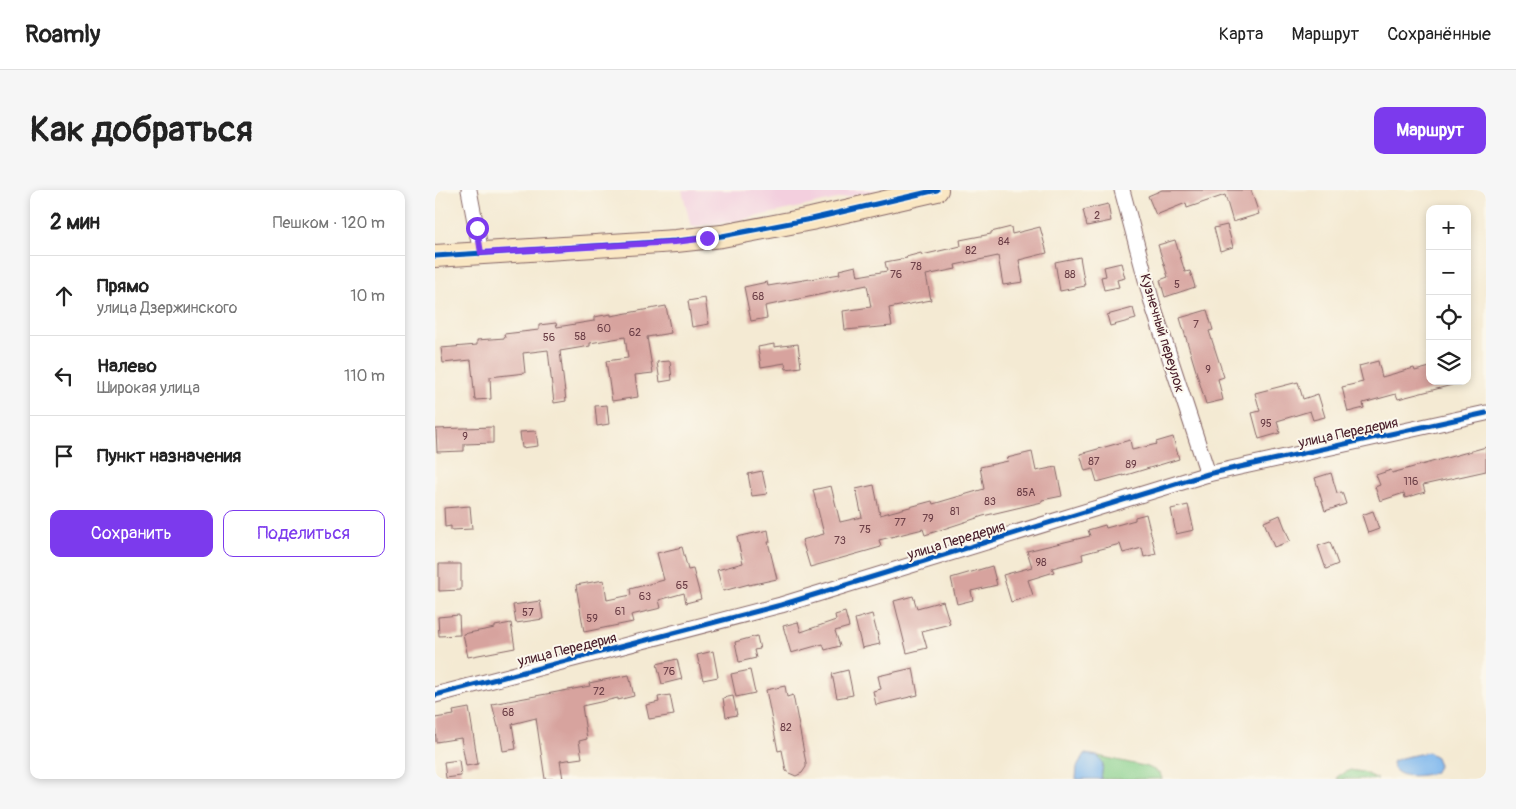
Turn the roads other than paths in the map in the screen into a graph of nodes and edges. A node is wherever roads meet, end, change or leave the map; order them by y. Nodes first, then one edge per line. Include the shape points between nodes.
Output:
1 (469, 190) edge
2 (937, 190) edge
3 (1121, 190) edge
4 (899, 195) edge
5 (481, 253) junction
6 (435, 256) edge
7 (1486, 413) edge
8 (1208, 474) junction
9 (435, 695) edge

1 - 5 street
2 - 4 street
3 - 8 street, Кузнечный переулок via 1153,306
4 - 5 street via 811,219 722,236 675,242
5 - 6 street
7 - 8 street, улица Передерия
8 - 9 street, улица Передерия via 781,605

